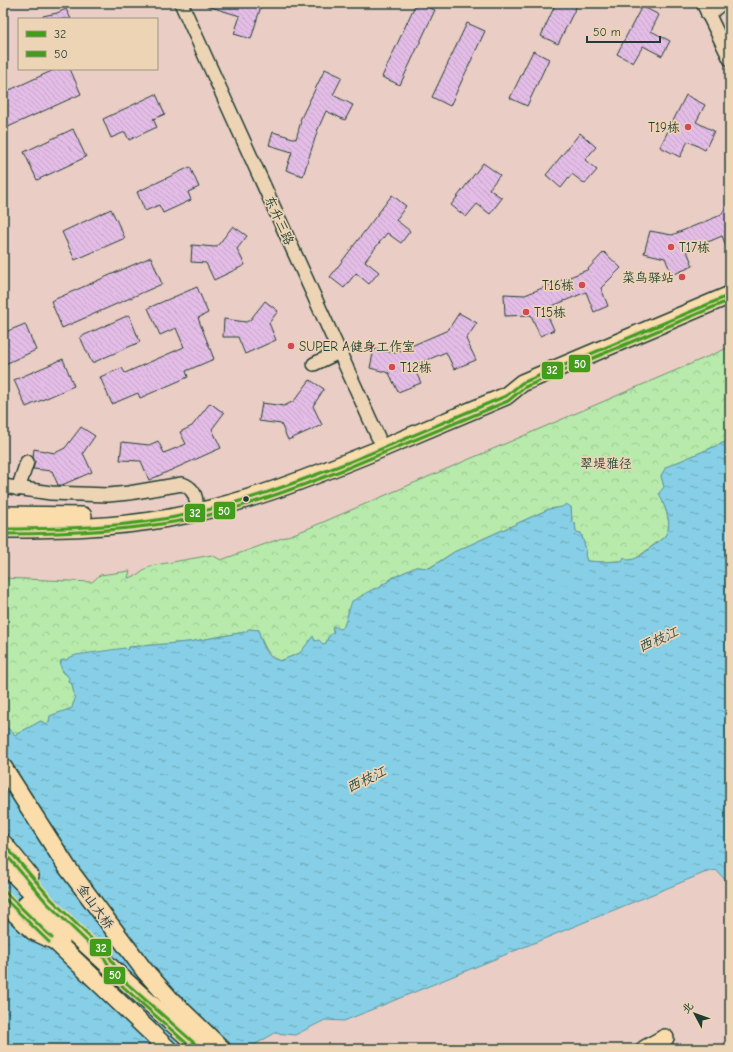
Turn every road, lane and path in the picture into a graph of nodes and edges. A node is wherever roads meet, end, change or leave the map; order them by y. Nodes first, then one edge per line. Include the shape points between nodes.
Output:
1 (181, 3) edge
2 (703, 3) edge
3 (722, 3) edge
4 (708, 15) junction
5 (730, 59) edge
6 (730, 295) edge
7 (339, 352) junction
8 (314, 364) dead end
9 (522, 383) junction
10 (378, 437) junction
11 (27, 462) dead end
12 (3, 486) edge
13 (18, 489) junction
14 (196, 502) junction
15 (3, 515) edge
16 (57, 523) junction
17 (3, 529) edge
18 (3, 767) edge
19 (3, 843) edge
20 (3, 863) edge
21 (3, 878) edge
22 (3, 890) edge
23 (3, 902) edge
24 (55, 941) junction
25 (86, 972) junction
26 (123, 980) junction
27 (659, 1044) edge
28 (168, 1049) edge
29 (201, 1049) edge
30 (222, 1049) edge
31 (645, 1049) edge

1 - 7 street, 东升三路
2 - 4 street
3 - 4 street
4 - 5 street
6 - 9 main road
7 - 8 street
7 - 10 street, 东升三路
9 - 10 main road via 502,385
9 - 16 main road via 506,396 325,472 260,496 210,510 157,520 119,525
10 - 14 main road via 282,476
11 - 13 street
12 - 13 street
13 - 14 street via 64,494 108,494 182,484 191,489
14 - 16 main road
15 - 16 main road
16 - 17 main road
18 - 30 main road, 金山大桥 via 71,872 144,970
19 - 26 main road via 47,895 109,956
20 - 26 main road
21 - 25 main road via 42,919
22 - 24 main road
23 - 24 main road via 33,930
24 - 25 main road
25 - 28 main road
26 - 29 main road
27 - 31 main road

